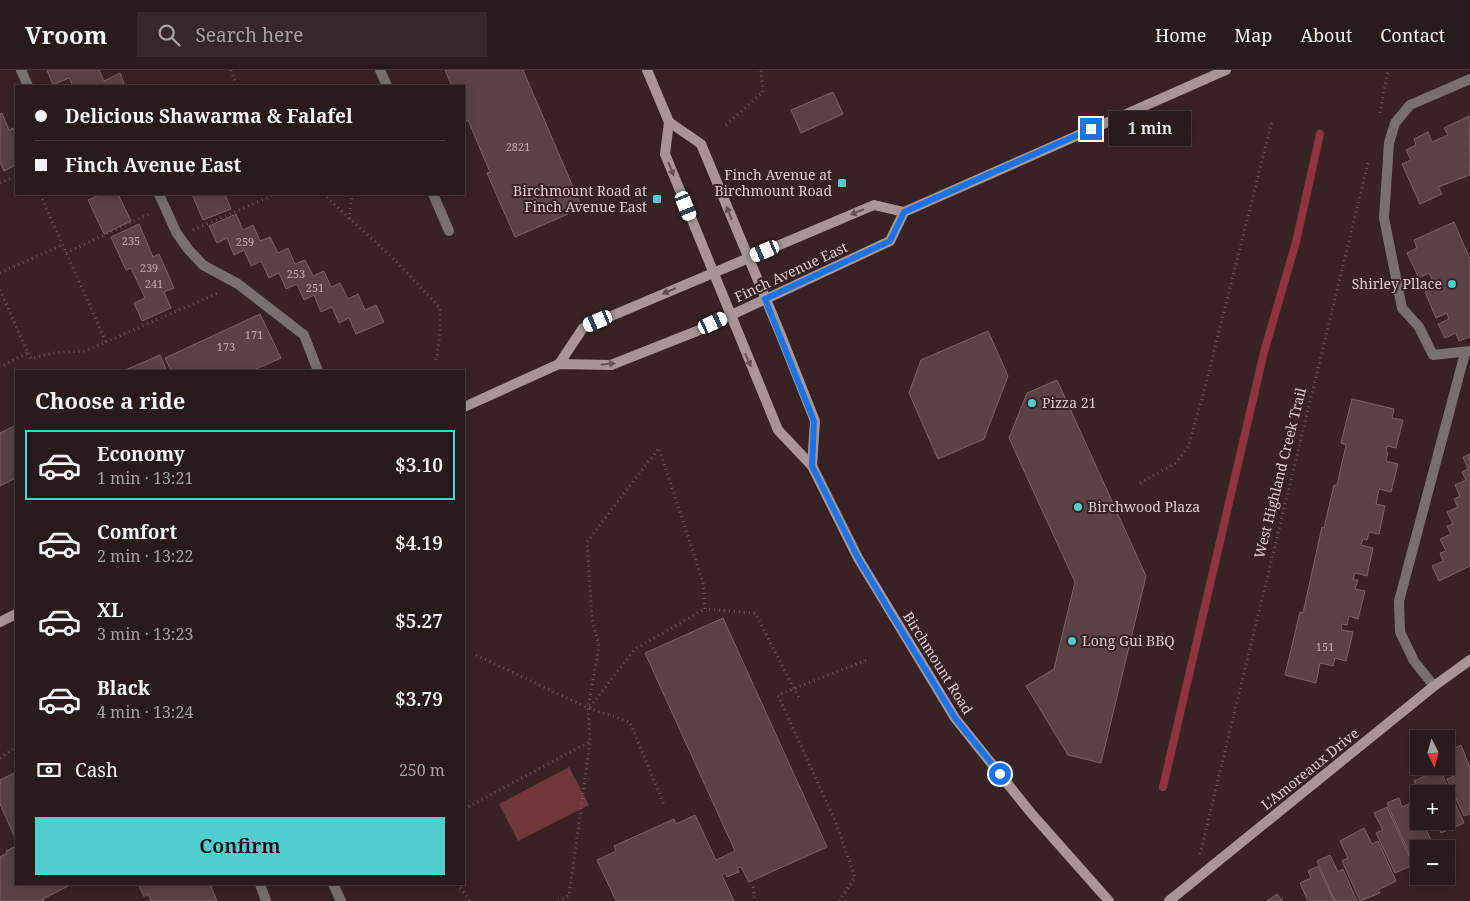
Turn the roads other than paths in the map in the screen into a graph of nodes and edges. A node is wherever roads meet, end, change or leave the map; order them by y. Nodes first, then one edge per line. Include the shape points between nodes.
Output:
1 (21, 70) edge
2 (380, 70) edge
3 (648, 70) edge
4 (1226, 70) edge
5 (1470, 79) edge
6 (28, 85) edge
7 (387, 85) edge
8 (669, 122) junction
9 (159, 195) edge
10 (433, 195) edge
11 (904, 212) junction
12 (449, 231) dead end
13 (748, 258) junction
14 (713, 272) junction
15 (765, 299) junction
16 (730, 315) junction
17 (1468, 352) edge
18 (559, 364) junction
19 (318, 370) edge
20 (465, 407) edge
21 (812, 466) junction
22 (15, 614) edge
23 (0, 622) edge
24 (1470, 660) edge
25 (1434, 686) junction
26 (260, 885) edge
27 (333, 885) edge
28 (266, 901) edge
29 (341, 901) edge
30 (1108, 901) edge
31 (1168, 901) edge

1 - 6 lane
2 - 7 lane
3 - 8 main road
4 - 11 main road
5 - 17 lane via 1410,105 1395,123 1389,143 1384,218 1402,308 1419,327 1433,355
13 -> 8 main road, Birchmount Road via 701,144
8 -> 14 main road, Birchmount Road via 664,154
9 - 19 lane via 179,236 202,265 238,284 304,335
10 - 12 lane
11 -> 13 main road, Finch Avenue East via 874,205
11 - 15 main road, Finch Avenue East via 890,241
13 - 14 main road, Finch Avenue East
13 - 15 main road, Birchmount Road
14 - 16 main road, Birchmount Road
14 -> 18 main road, Finch Avenue East via 583,328
15 - 16 main road, Finch Avenue East
15 - 21 main road, Birchmount Road via 814,421
18 -> 16 main road, Finch Avenue East via 611,365
16 -> 21 main road, Birchmount Road via 778,430
17 - 25 lane via 1399,601 1400,632 1414,661
18 - 20 main road, Finch Avenue East
21 - 30 main road, Birchmount Road via 858,558 955,718 1031,813
22 - 23 main road
24 - 25 main road, L'Amoreaux Drive
25 - 31 main road, L'Amoreaux Drive
26 - 28 lane
27 - 29 lane

